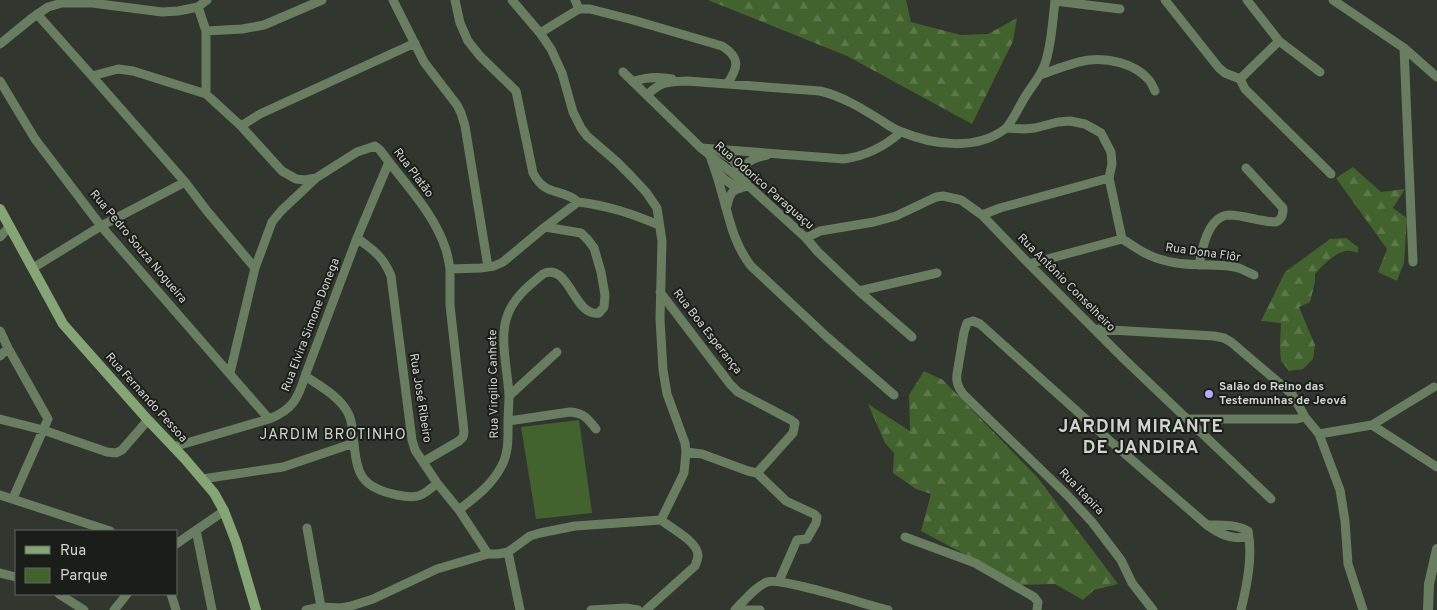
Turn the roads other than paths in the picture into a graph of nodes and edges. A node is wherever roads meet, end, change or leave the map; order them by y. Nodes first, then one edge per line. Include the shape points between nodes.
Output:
1 (207, 0) edge
2 (322, 0) edge
3 (393, 0) edge
4 (455, 0) edge
5 (512, 0) edge
6 (574, 0) edge
7 (1055, 0) edge
8 (1165, 0) edge
9 (1247, 0) edge
10 (1333, 0) edge
11 (198, 8) junction
12 (579, 9) junction
13 (1120, 9) dead end
14 (37, 14) junction
15 (206, 31) junction
16 (540, 33) junction
17 (1279, 41) junction
18 (415, 43) junction
19 (0, 44) edge
20 (1404, 48) junction
21 (624, 72) dead end
22 (1320, 72) dead end
23 (1040, 75) junction
24 (92, 76) junction
25 (1437, 77) edge
26 (1240, 79) junction
27 (0, 81) edge
28 (688, 81) junction
29 (634, 82) junction
30 (726, 84) junction
31 (1155, 91) dead end
32 (206, 94) junction
33 (646, 95) junction
34 (241, 126) junction
35 (1006, 128) junction
36 (901, 132) junction
37 (701, 148) junction
38 (718, 149) junction
39 (788, 154) junction
40 (710, 156) junction
41 (389, 162) junction
42 (1246, 168) dead end
43 (715, 170) junction
44 (1331, 174) dead end
45 (744, 176) junction
46 (316, 178) junction
47 (1109, 178) junction
48 (185, 182) junction
49 (748, 186) junction
50 (737, 188) junction
51 (578, 202) junction
52 (726, 208) junction
53 (0, 209) edge
54 (982, 215) junction
55 (660, 225) junction
56 (10, 226) junction
57 (101, 226) junction
58 (545, 227) junction
59 (0, 237) edge
60 (357, 238) junction
61 (806, 238) junction
62 (1122, 239) junction
63 (1413, 262) dead end
64 (1029, 264) junction
65 (1199, 265) junction
66 (488, 267) junction
67 (33, 268) junction
68 (255, 268) junction
69 (450, 269) junction
70 (937, 273) dead end
71 (1254, 275) dead end
72 (858, 291) junction
73 (660, 292) junction
74 (1094, 329) junction
75 (0, 331) edge
76 (912, 337) dead end
77 (8, 348) junction
78 (557, 352) dead end
79 (0, 356) edge
80 (230, 373) junction
81 (305, 376) junction
82 (1434, 387) dead end
83 (894, 395) dead end
84 (509, 396) junction
85 (1305, 417) junction
86 (0, 419) edge
87 (269, 419) junction
88 (148, 420) junction
89 (1189, 420) junction
90 (508, 421) junction
91 (1372, 425) junction
92 (596, 429) dead end
93 (43, 430) junction
94 (1319, 434) junction
95 (354, 443) junction
96 (173, 447) junction
97 (686, 452) junction
98 (423, 462) junction
99 (1437, 467) edge
100 (757, 473) junction
101 (202, 478) junction
102 (437, 483) junction
103 (0, 495) edge
104 (13, 498) junction
105 (1271, 499) dead end
106 (459, 510) junction
107 (224, 511) junction
108 (661, 520) junction
109 (307, 528) dead end
110 (107, 530) edge
111 (196, 530) junction
112 (906, 537) dead end
113 (178, 543) edge
114 (1437, 549) edge
115 (508, 552) junction
116 (488, 554) junction
117 (0, 573) edge
118 (15, 577) edge
119 (779, 581) junction
120 (62, 595) edge
121 (126, 595) edge
122 (171, 595) edge
123 (321, 607) junction
124 (84, 610) edge
125 (114, 610) edge
126 (176, 610) edge
127 (212, 610) edge
128 (256, 610) edge
129 (306, 610) edge
130 (520, 610) edge
131 (591, 610) edge
132 (638, 610) edge
133 (646, 610) edge
134 (735, 610) edge
135 (743, 610) edge
136 (760, 610) edge
137 (888, 610) edge
138 (1037, 610) edge
139 (1153, 610) edge
140 (1241, 610) edge
141 (1362, 610) edge
142 (1428, 610) edge

1 - 11 street
2 - 15 street via 264,25
3 - 18 street
4 - 51 street via 468,41 516,91 537,181 548,190
5 - 16 street
6 - 12 street
7 - 13 street
7 - 23 street via 1047,59
8 - 26 street via 1219,68
9 - 17 street
10 - 20 street
11 - 14 street via 162,12 92,3 62,3
11 - 15 street
12 - 16 street
12 - 30 street via 633,20 722,46 736,58 735,70
14 - 19 street
14 - 24 street
15 - 32 street
16 - 55 street via 562,73 581,128 646,192 657,208
17 - 22 street
17 - 26 street
18 - 34 street via 260,114
18 - 66 street via 424,62 461,113
20 - 25 street
20 - 63 street
21 - 29 street, Rua Odorico Paraguaçu
23 - 31 street via 1087,60 1110,60 1138,70 1148,78
23 - 35 street
24 - 32 street via 118,70 133,71
24 - 48 street
26 - 44 street via 1245,89
27 - 57 street, Rua Pedro Souza Nogueira via 35,139
28 - 29 street via 655,76
28 - 30 street
28 - 33 street via 658,85
29 - 33 street, Rua Odorico Paraguaçu
30 - 36 street via 832,94
32 - 34 street
33 - 37 street, Rua Odorico Paraguaçu
34 - 46 street via 282,171 296,179
35 - 36 street via 979,141 964,144 932,141
35 - 47 street via 1024,130 1070,121 1085,124 1101,134 1112,152
36 - 39 street via 875,151 855,158
37 - 38 street
37 - 40 street, Rua Odorico Paraguaçu
38 - 39 street
38 - 45 street via 733,160
39 - 45 street via 748,161
40 - 43 street
40 - 49 street, Rua Odorico Paraguaçu
41 - 46 street, Rua Platão via 378,148 369,147
41 - 60 street, Rua Elvira Simone Donega
41 - 69 street, Rua Platão via 438,231
42 - 65 street via 1283,208 1283,214 1276,222 1228,215 1220,218 1206,237
43 - 50 street
43 - 52 street
45 - 49 street
46 - 68 street, Rua Platão via 272,222
47 - 54 street
47 - 62 street
48 - 57 street
48 - 68 street
49 - 50 street
49 - 61 street, Rua Odorico Paraguaçu
50 - 52 street via 730,194
51 - 55 street via 615,209
51 - 58 street
52 - 83 street via 742,256
53 - 56 main road, Rua Fernando Pessoa
54 - 61 street, Rua Antônio Conselheiro via 961,200 936,197 896,216 820,231
54 - 64 street, Rua Antônio Conselheiro
55 - 73 street
56 - 59 street
56 - 67 main road, Rua Fernando Pessoa
57 - 67 street
57 - 80 street, Rua Pedro Souza Nogueira
58 - 66 street via 503,262
58 - 84 street, Rua Virgilio Canhete via 572,230 588,240 601,272 604,307 599,313 589,312 562,277 553,272 548,271 526,288 506,320 504,334
60 - 81 street, Rua Elvira Simone Donega
60 - 98 street, Rua José Ribeiro via 381,257 391,276 412,440
61 - 72 street, Rua Odorico Paraguaçu
62 - 64 street
62 - 65 street, Rua Dona Flôr via 1157,259
64 - 74 street, Rua Antônio Conselheiro
65 - 71 street, Rua Dona Flôr via 1239,268
66 - 69 street
67 - 88 main road, Rua Fernando Pessoa via 63,324
68 - 80 street, Rua Platão
69 - 98 street, Rua Platão via 450,305 464,432 459,441
70 - 72 street
72 - 76 street, Rua Odorico Paraguaçu
73 - 97 street via 666,394
73 - 100 street, Rua Boa Esperança via 738,392 795,423 793,433
74 - 85 street via 1224,338 1292,394
74 - 89 street, Rua Antônio Conselheiro
75 - 77 street
77 - 79 street
77 - 93 street via 48,419
78 - 84 street
80 - 87 street, Rua Pedro Souza Nogueira
81 - 87 street, Rua Elvira Simone Donega via 295,401 281,414
81 - 95 street via 329,392 346,410 352,424
82 - 91 street
84 - 90 street, Rua Virgilio Canhete
85 - 89 street
85 - 94 street
86 - 93 street
87 - 96 street, Rua Elvira Simone Donega
88 - 93 street via 116,453
88 - 96 main road, Rua Fernando Pessoa
89 - 105 street, Rua Antônio Conselheiro
90 - 92 street via 570,412 584,416
90 - 106 street, Rua Virgilio Canhete via 503,465 487,487
91 - 94 street
91 - 99 street
93 - 104 street
94 - 141 street via 1340,490 1348,564
95 - 101 street via 283,467
95 - 102 street via 364,481 379,491 416,498
96 - 101 main road, Rua Fernando Pessoa
97 - 100 street via 702,454
97 - 108 street via 684,473
98 - 102 street, Rua José Ribeiro
100 - 119 street via 786,501 816,515 807,539 797,540
101 - 107 main road, Rua Fernando Pessoa
102 - 106 street, Rua José Ribeiro
103 - 104 street
104 - 110 street
106 - 116 street, Rua José Ribeiro
107 - 111 street
107 - 128 main road, Rua Fernando Pessoa
108 - 115 street via 575,526 544,532 530,536
108 - 133 street via 694,545 698,554 695,566
109 - 123 street
111 - 113 street
111 - 127 street
112 - 138 street via 984,568 1034,598 1038,602
114 - 142 street via 1429,584
115 - 116 street
115 - 130 street
116 - 123 street via 429,572 351,606
117 - 118 street
119 - 134 street via 762,585
119 - 137 street
120 - 124 street
121 - 125 street
122 - 126 street
123 - 129 street
131 - 132 street
135 - 136 street
139 - 140 street, Rua Itapira via 1092,522 959,389 956,374 967,323 980,324 1207,525 1228,536 1244,538 1248,535 1247,581

